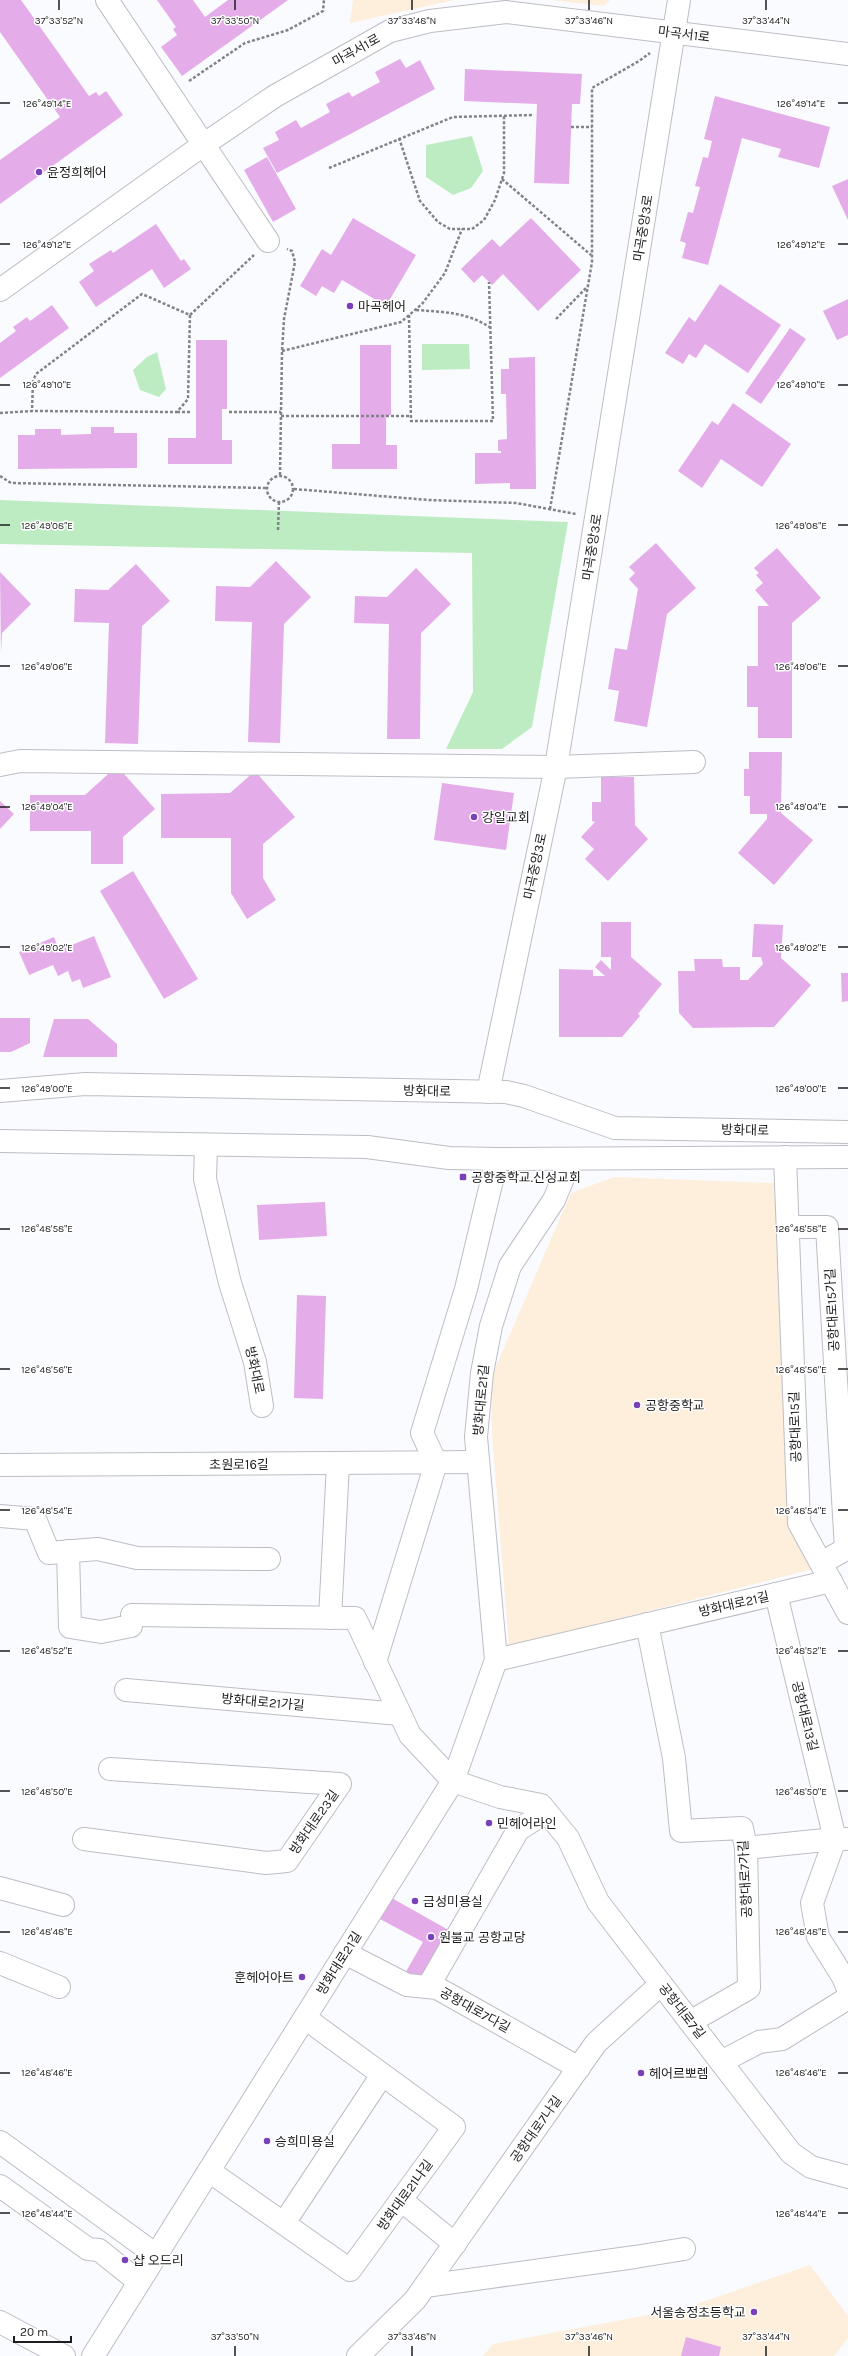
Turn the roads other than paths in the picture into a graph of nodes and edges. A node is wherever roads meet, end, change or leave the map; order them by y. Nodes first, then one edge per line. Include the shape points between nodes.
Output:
1 (107, 0) edge
2 (679, 0) edge
3 (674, 33) junction
4 (848, 54) edge
5 (203, 145) junction
6 (275, 243) road end
7 (0, 290) edge
8 (694, 762) dead end
9 (0, 764) edge
10 (556, 767) junction
11 (0, 1091) edge
12 (488, 1092) junction
13 (848, 1132) edge
14 (0, 1141) edge
15 (206, 1146) junction
16 (785, 1157) junction
17 (848, 1157) edge
18 (498, 1159) junction
19 (571, 1159) junction
20 (788, 1227) junction
21 (262, 1406) dead end
22 (478, 1462) junction
23 (436, 1463) junction
24 (338, 1464) junction
25 (0, 1465) edge
26 (0, 1516) edge
27 (68, 1551) junction
28 (269, 1559) dead end
29 (826, 1572) junction
30 (776, 1594) junction
31 (848, 1613) edge
32 (330, 1618) junction
33 (647, 1624) junction
34 (496, 1660) junction
35 (375, 1662) junction
36 (126, 1690) dead end
37 (400, 1714) junction
38 (110, 1769) dead end
39 (453, 1781) junction
40 (546, 1812) junction
41 (84, 1839) dead end
42 (841, 1839) edge
43 (746, 1848) junction
44 (0, 1888) edge
45 (63, 1905) dead end
46 (345, 1953) junction
47 (0, 1963) edge
48 (661, 1984) junction
49 (60, 1987) dead end
50 (428, 1987) junction
51 (848, 1989) edge
52 (848, 1998) edge
53 (305, 2018) junction
54 (690, 2022) junction
55 (721, 2062) junction
56 (579, 2068) junction
57 (382, 2075) junction
58 (0, 2142) edge
59 (209, 2171) junction
60 (848, 2177) edge
61 (0, 2186) edge
62 (401, 2200) junction
63 (284, 2223) junction
64 (454, 2244) junction
65 (684, 2249) dead end
66 (156, 2255) junction
67 (139, 2282) junction
68 (425, 2286) junction
69 (0, 2322) edge
70 (64, 2356) edge
71 (93, 2356) edge
72 (358, 2356) edge

1 - 5 street
2 - 3 street, 마곡중앙3로
3 - 4 street, 마곡서1로
3 - 5 street, 마곡서1로 via 506,12 430,20 390,31 275,96
3 - 10 street, 마곡중앙3로
5 - 6 street
5 - 7 street, 마곡서1로
8 - 10 street
9 - 10 street via 20,761
10 - 12 street, 마곡중앙3로
11 - 12 street, 방화대로 via 85,1084
12 - 13 street, 방화대로 via 524,1096 614,1128
14 - 15 street, 방화대로
15 - 18 street, 방화대로 via 367,1148 449,1158
15 - 21 street, 방화대로 via 205,1179 230,1283 255,1362
16 - 17 street, 방화대로
16 - 19 street, 방화대로
16 - 20 street, 공항대로15길
18 - 19 street, 방화대로
18 - 23 street via 466,1289 422,1433
19 - 22 street, 방화대로21길 via 554,1200 510,1266 491,1326 482,1373 476,1437
20 - 29 street, 공항대로15길 via 799,1523
20 - 29 street, 공항대로15가길 via 827,1227 846,1549
22 - 23 street, 초원로16길
22 - 34 street, 방화대로21길
23 - 24 street, 초원로16길
23 - 35 street
24 - 25 street, 초원로16길
24 - 32 street
26 - 27 street via 35,1519 49,1553
27 - 28 street via 98,1549 137,1558
27 - 32 street via 70,1628 101,1632 132,1621
29 - 30 street, 방화대로21길
29 - 31 street, 공항대로15길
30 - 33 street, 방화대로21길
30 - 42 street, 공항대로13길
32 - 35 street via 355,1618
33 - 34 street, 방화대로21길
33 - 43 street, 공항대로7가길 via 674,1758 681,1831 742,1828
34 - 39 street, 방화대로21길
35 - 37 street
36 - 37 street, 방화대로21가길
37 - 39 street via 410,1735
38 - 41 street, 방화대로23길 via 340,1784 287,1861 266,1863
39 - 40 street, 공항대로7길 via 500,1797 541,1805
39 - 46 street, 방화대로21길
40 - 48 street, 공항대로7길 via 568,1838 598,1902
40 - 50 street via 518,1830
42 - 43 street
42 - 51 street via 812,1903 818,1937
43 - 54 street, 공항대로7가길 via 749,1988
44 - 45 street
46 - 50 street, 공항대로7다길 via 407,1985
46 - 53 street, 방화대로21길
47 - 49 street
48 - 54 street, 공항대로7길
48 - 56 street, 공항대로7나길 via 596,2043
50 - 56 street, 공항대로7다길 via 437,1988
52 - 55 street via 782,2039 759,2042
53 - 57 street, 방화대로21나길
53 - 59 street, 방화대로21길
54 - 55 street, 공항대로7길
55 - 60 street, 공항대로7길 via 791,2153 811,2166
56 - 64 street, 공항대로7나길
57 - 62 street, 방화대로21나길 via 454,2127
57 - 63 street
58 - 66 street
59 - 63 street, 방화대로21나길
59 - 66 street, 방화대로21길
61 - 67 street via 88,2249 99,2250
62 - 63 street, 방화대로21나길 via 350,2270
62 - 64 street
64 - 68 street, 공항대로7나길
65 - 68 street
66 - 67 street, 방화대로21길
67 - 71 street, 방화대로21길
68 - 72 street, 공항대로7나길 via 415,2300
69 - 70 street

